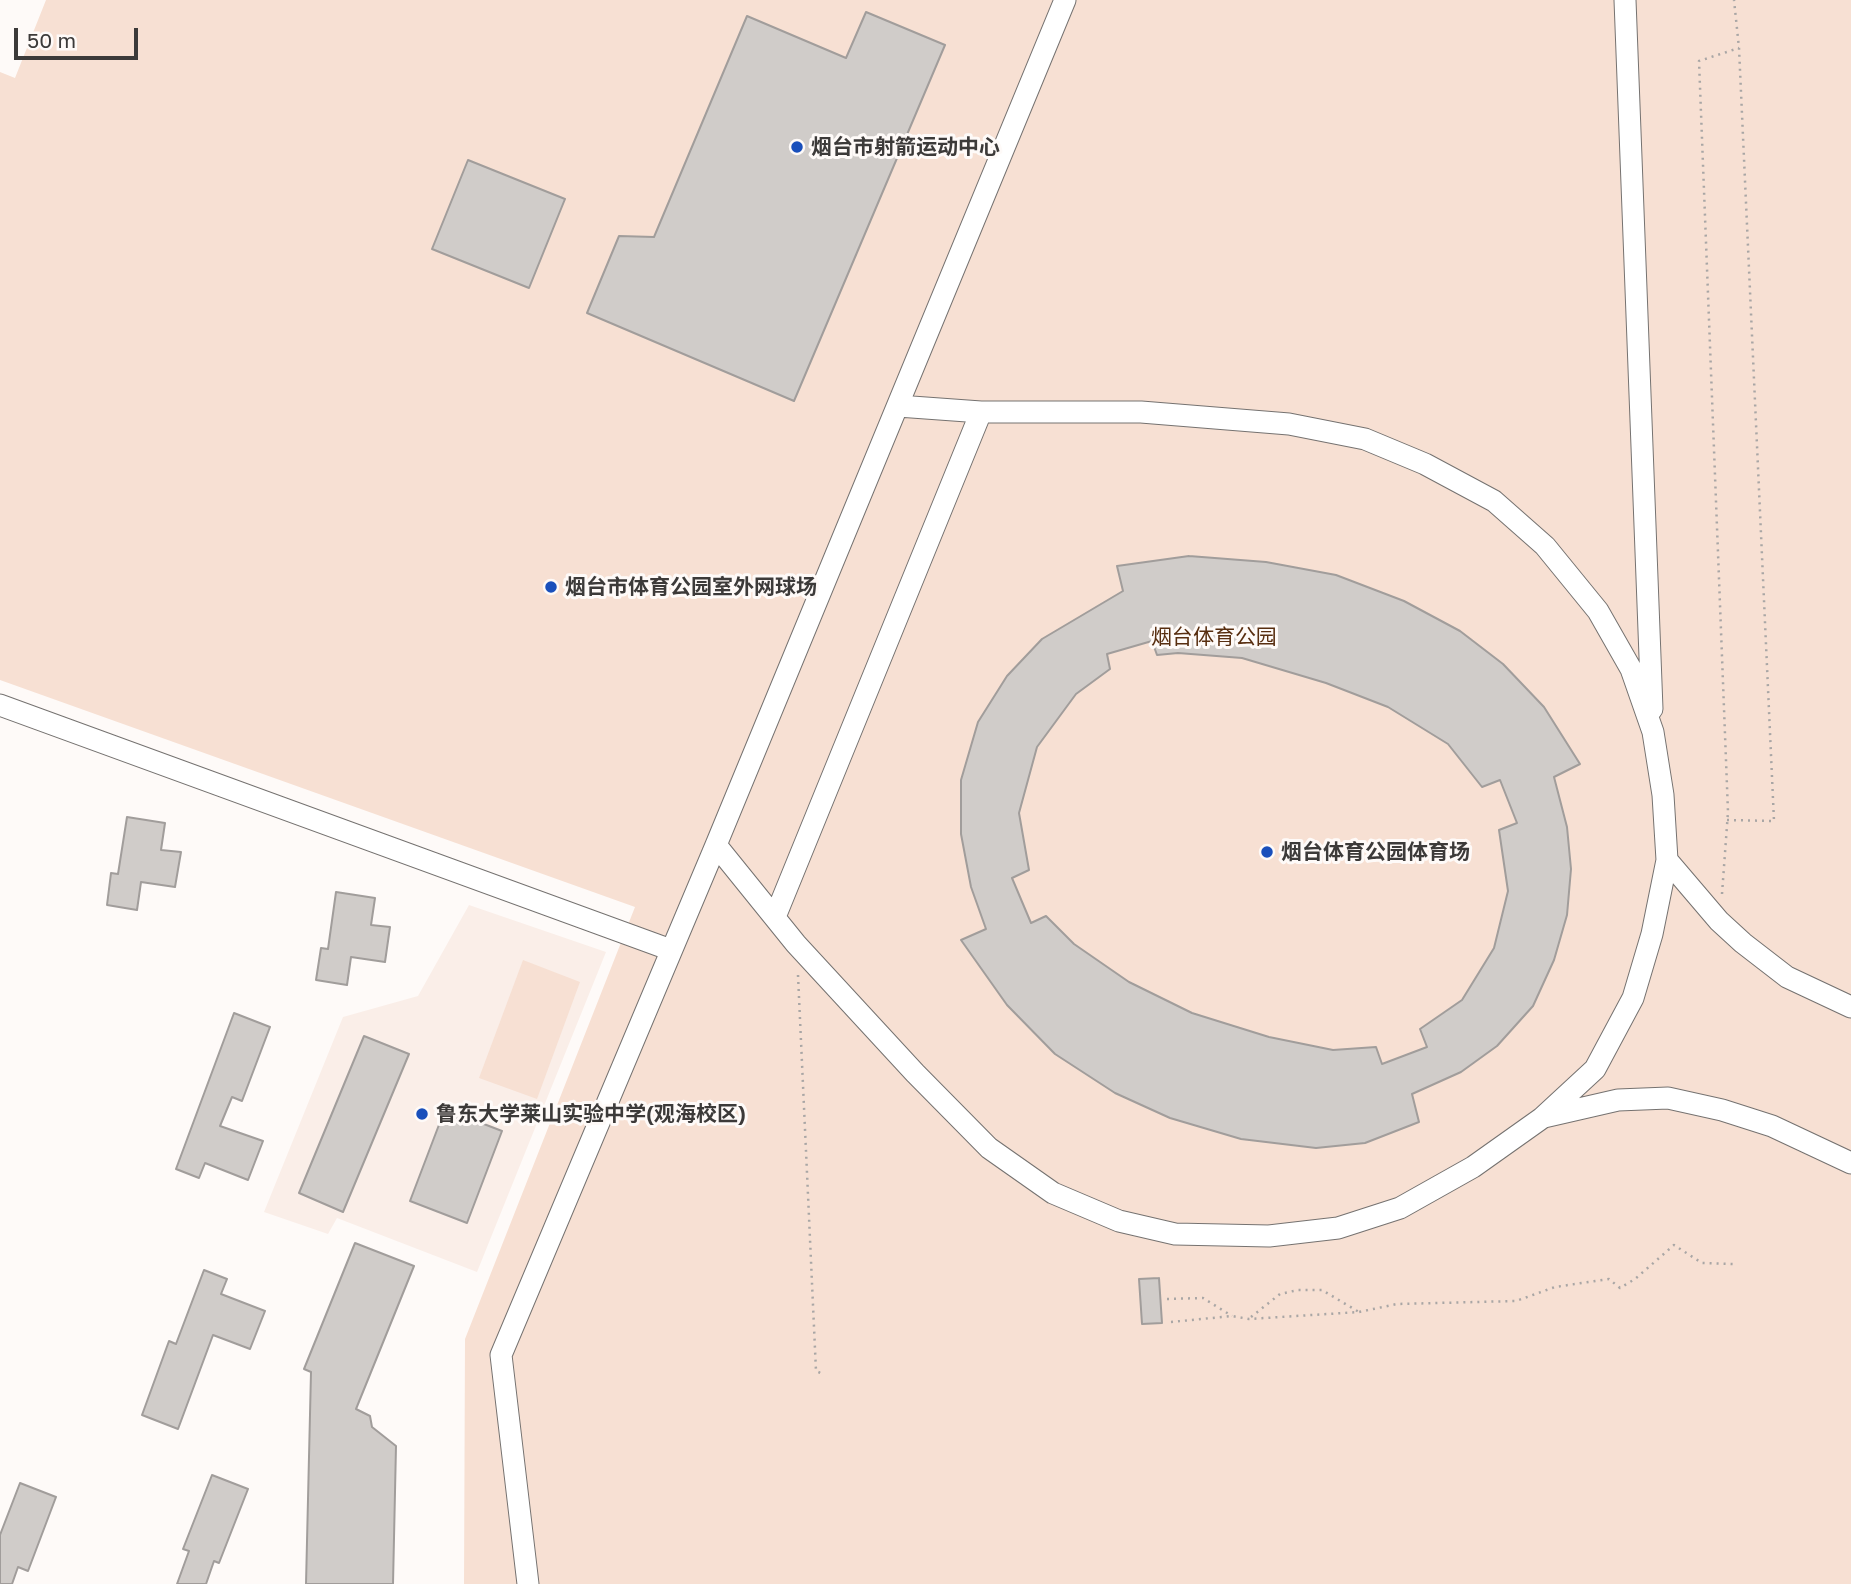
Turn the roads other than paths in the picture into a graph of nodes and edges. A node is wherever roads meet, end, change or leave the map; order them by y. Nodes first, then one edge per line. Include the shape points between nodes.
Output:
1 (1065, 0) edge
2 (1625, 0) edge
3 (898, 406) junction
4 (981, 412) junction
5 (0, 705) edge
6 (1653, 732) junction
7 (716, 845) junction
8 (1667, 860) junction
9 (775, 917) junction
10 (671, 950) junction
11 (1851, 1007) edge
12 (1542, 1118) junction
13 (1851, 1163) edge
14 (528, 1584) edge

1 - 3 street
2 - 6 street
3 - 4 street
3 - 7 street
4 - 6 street via 1141,412 1289,425 1365,439 1425,464 1494,501 1545,546 1598,611 1631,669
4 - 9 street
5 - 10 street
6 - 8 street
7 - 9 street
7 - 10 street
8 - 11 street via 1743,943 1787,977
8 - 12 street via 1653,934 1633,998 1595,1069
9 - 12 street via 989,1148 1052,1193 1119,1221 1175,1234 1269,1236 1338,1228 1400,1208 1473,1167
10 - 14 street via 501,1355
12 - 13 street via 1618,1100 1668,1098 1772,1126

